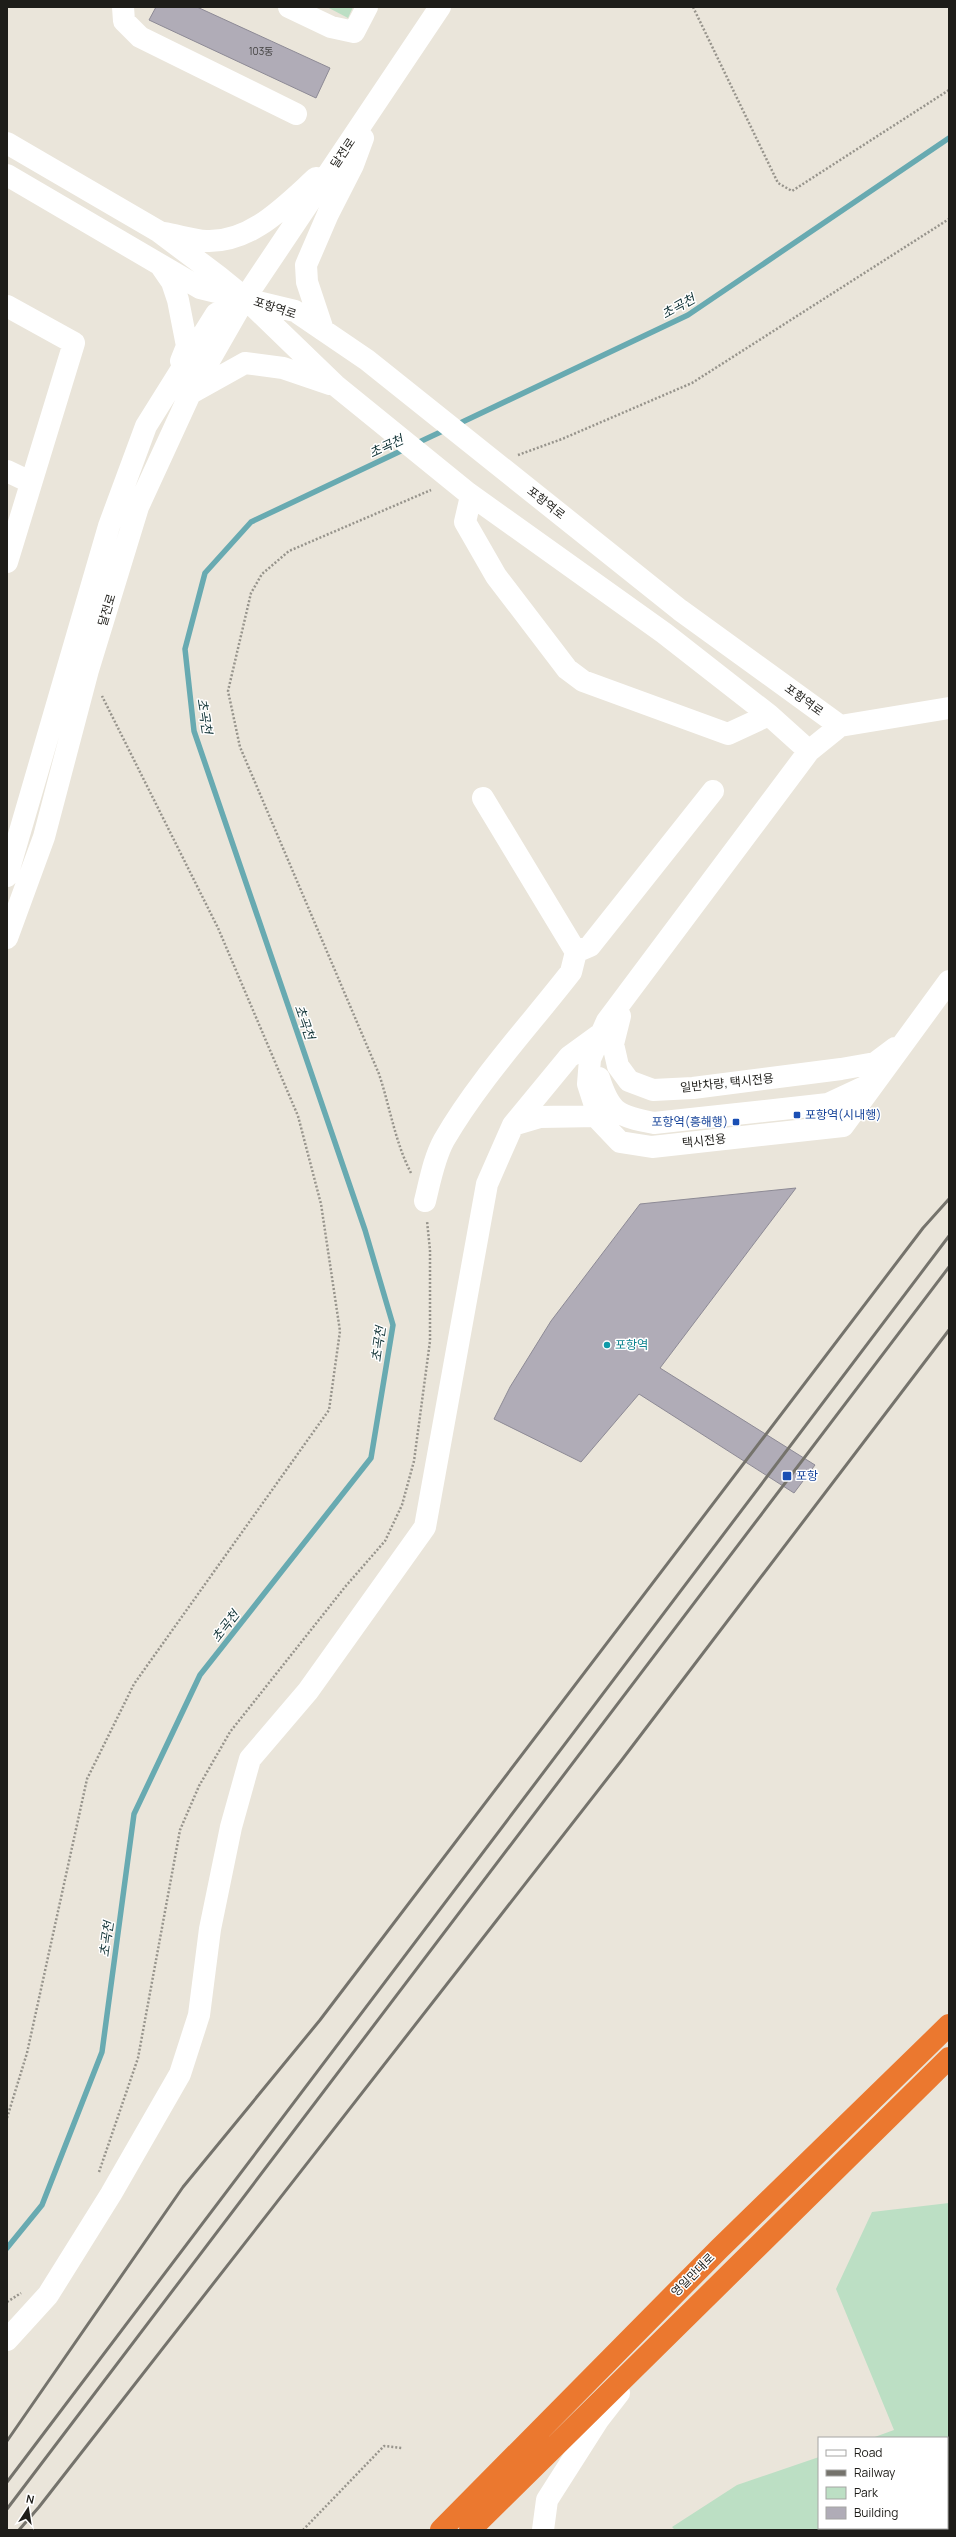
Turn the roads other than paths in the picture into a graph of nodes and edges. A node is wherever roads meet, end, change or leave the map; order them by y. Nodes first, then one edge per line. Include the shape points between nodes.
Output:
1 (123, 7) edge
2 (289, 7) edge
3 (367, 7) edge
4 (440, 7) edge
5 (374, 107) junction
6 (296, 114) dead end
7 (7, 143) edge
8 (342, 155) junction
9 (7, 174) edge
10 (158, 232) junction
11 (159, 263) junction
12 (245, 298) junction
13 (7, 306) edge
14 (323, 330) junction
15 (174, 379) junction
16 (334, 385) junction
17 (190, 394) junction
18 (7, 471) edge
19 (30, 482) junction
20 (469, 494) junction
21 (7, 562) edge
22 (949, 708) edge
23 (769, 715) junction
24 (840, 726) junction
25 (809, 751) junction
26 (713, 791) dead end
27 (483, 798) dead end
28 (7, 876) edge
29 (7, 938) edge
30 (576, 952) junction
31 (949, 981) edge
32 (624, 1000) junction
33 (600, 1038) junction
34 (906, 1040) junction
35 (877, 1081) junction
36 (598, 1116) junction
37 (513, 1125) junction
38 (425, 1201) road end
39 (949, 2025) edge
40 (949, 2058) edge
41 (7, 2340) edge
42 (650, 2353) junction
43 (441, 2530) edge
44 (470, 2530) edge
45 (543, 2530) edge

1 - 6 street via 124,20 140,37
2 - 3 street via 332,27 354,32
4 - 5 street, 달전로
5 - 8 street, 달전로
5 - 14 street via 353,165 316,239 306,265 307,282
7 - 10 street, 포항역로
8 - 10 street via 269,221 234,237 206,241
8 - 12 street, 달전로
9 - 11 street, 포항역로
10 - 12 street, 포항역로
11 - 12 street, 포항역로 via 200,288
11 - 15 street via 172,282 187,346
12 - 14 street, 포항역로 via 295,312
12 - 15 street, 달전로 via 216,314
12 - 16 street, 포항역로
12 - 17 street, 달전로
13 - 19 street via 74,343
14 - 24 street, 포항역로 via 514,467 680,610
15 - 28 street, 달전로 via 146,426 109,526
16 - 17 street via 283,368 245,363
16 - 20 street, 포항역로
17 - 29 street, 달전로 via 138,507 88,670 44,837
18 - 19 street
19 - 21 street
20 - 23 street, 포항역로 via 664,633
20 - 23 street via 465,522 496,576 562,663 583,681 728,734
22 - 24 street
23 - 25 street, 포항역로
24 - 25 street
25 - 32 street
26 - 30 street via 590,946
27 - 30 street
30 - 38 street via 571,972 471,1099 444,1141 433,1168
31 - 34 street, 택시전용
32 - 33 street
32 - 34 street, 일반차량, 택시전용 via 613,1044 618,1066 629,1081 653,1090 693,1088 875,1063
33 - 35 street via 598,1072 606,1101 626,1118 654,1123 828,1104
33 - 36 street, 택시전용 via 590,1059 588,1084
33 - 37 street via 569,1057
34 - 35 street, 택시전용
35 - 36 street, 택시전용 via 843,1126 652,1146 620,1142
36 - 37 street via 540,1117
37 - 41 street via 487,1184 425,1527 308,1691 250,1759 231,1828 210,1929 199,2015 180,2074 111,2194 48,2295
39 - 43 highway, 영일만대로 via 719,2249
40 - 42 highway, 영일만대로
42 - 44 highway, 영일만대로
42 - 45 street via 598,2420 547,2500

